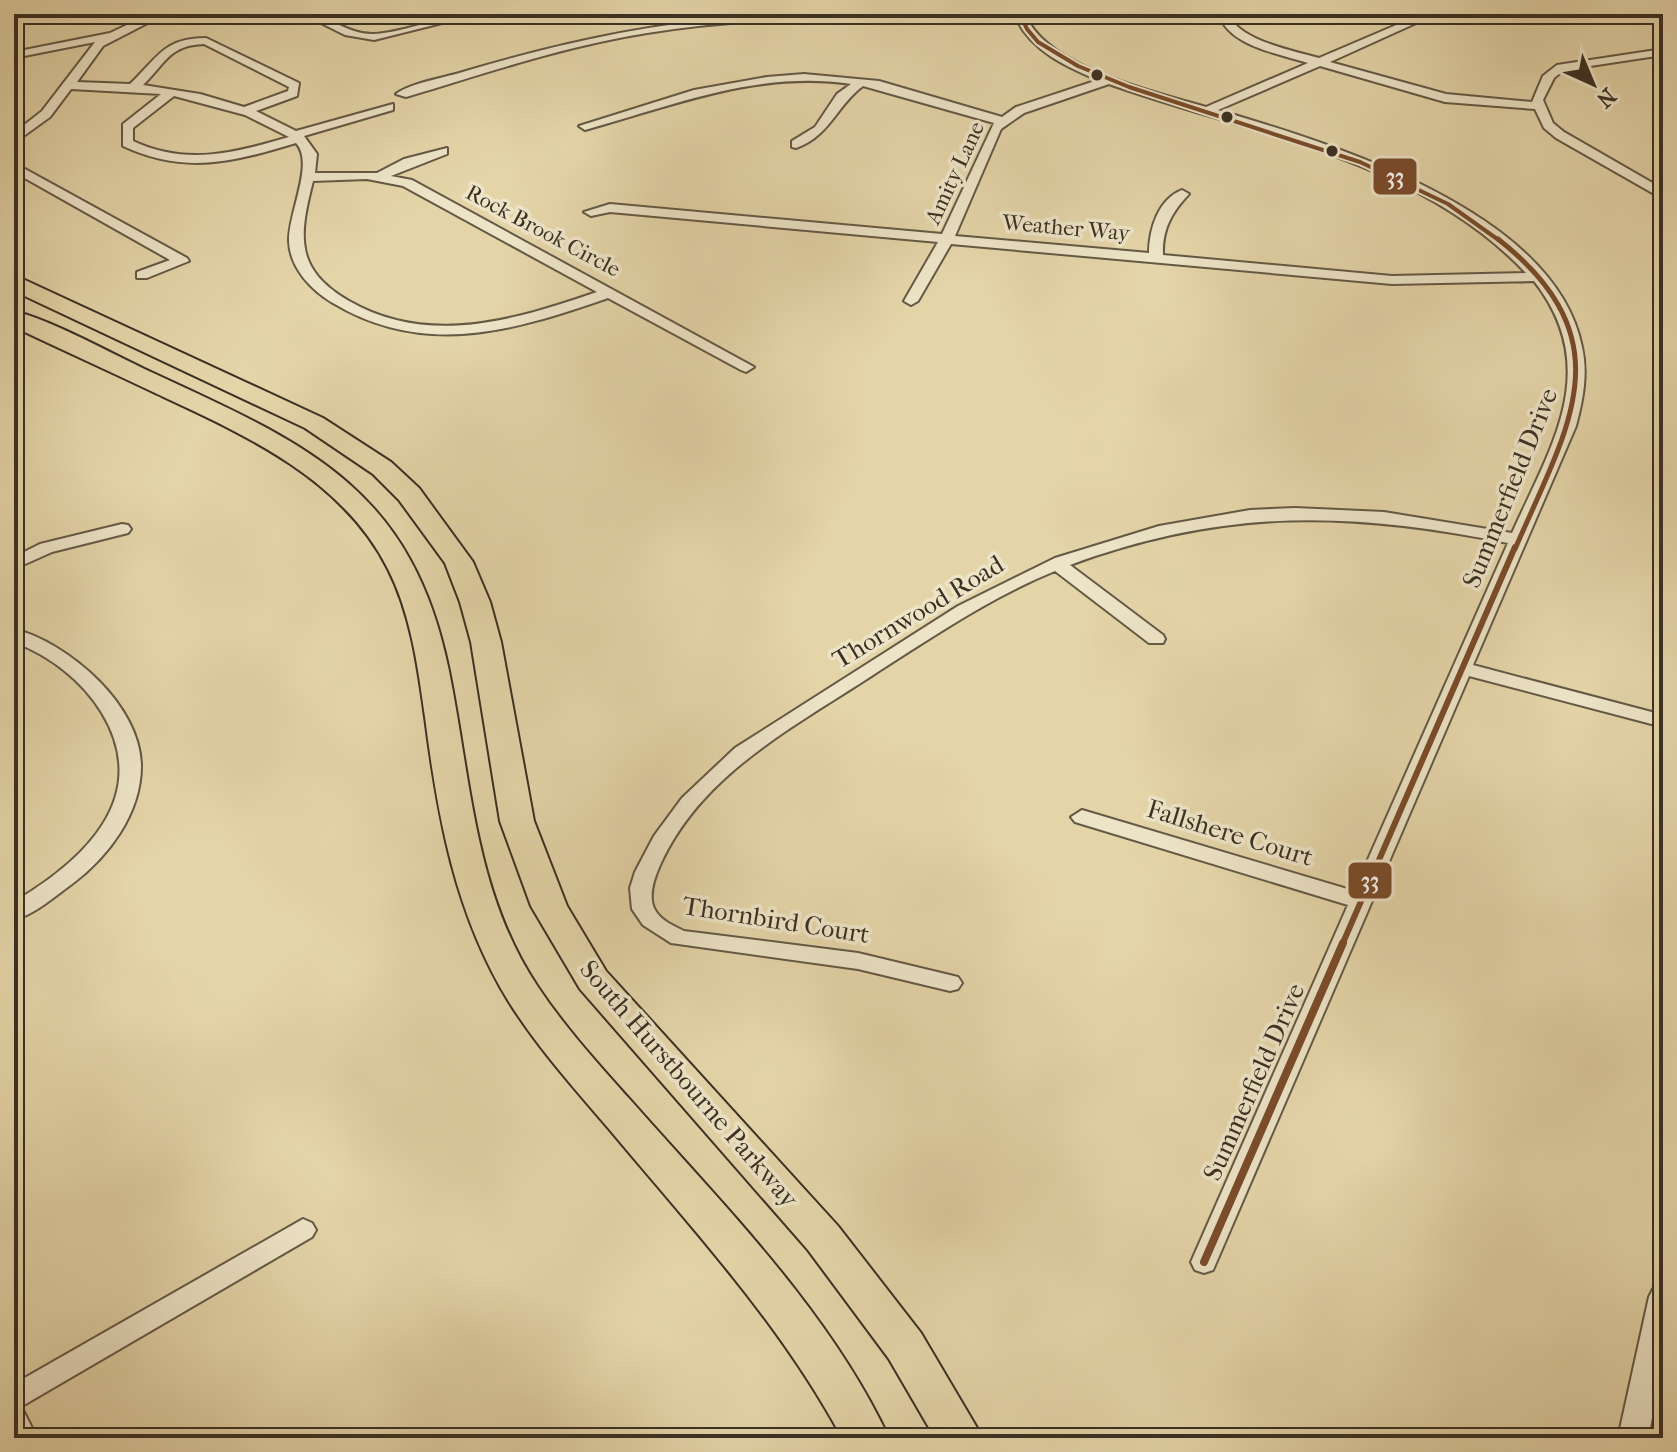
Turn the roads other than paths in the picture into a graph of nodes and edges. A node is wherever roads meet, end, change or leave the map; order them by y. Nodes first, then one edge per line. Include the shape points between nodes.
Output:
1 (160, 14) edge
2 (308, 14) edge
3 (473, 14) edge
4 (1020, 14) edge
5 (1224, 14) edge
6 (1431, 14) edge
7 (112, 35) junction
8 (1661, 53) edge
9 (14, 55) edge
10 (1319, 62) junction
11 (1109, 80) junction
12 (861, 82) junction
13 (69, 85) junction
14 (134, 87) junction
15 (172, 92) junction
16 (402, 94) dead end
17 (1538, 106) junction
18 (389, 107) dead end
19 (247, 110) junction
20 (1206, 111) junction
21 (14, 118) edge
22 (40, 120) junction
23 (1003, 121) junction
24 (585, 126) dead end
25 (297, 136) junction
26 (14, 139) edge
27 (796, 144) dead end
28 (443, 151) dead end
29 (14, 167) edge
30 (381, 176) junction
31 (307, 177) junction
32 (1182, 194) dead end
33 (1663, 195) edge
34 (591, 212) dead end
35 (947, 239) junction
36 (1156, 258) junction
37 (142, 275) dead end
38 (1538, 277) junction
39 (14, 282) edge
40 (610, 292) junction
41 (911, 301) dead end
42 (14, 318) edge
43 (746, 367) dead end
44 (122, 529) dead end
45 (1519, 540) junction
46 (14, 564) edge
47 (1058, 564) junction
48 (14, 635) edge
49 (1156, 639) dead end
50 (1465, 669) junction
51 (1663, 721) edge
52 (1082, 817) dead end
53 (672, 828) joint
54 (1362, 901) junction
55 (14, 912) edge
56 (950, 983) dead end
57 (303, 1230) dead end
58 (1204, 1262) dead end
59 (1663, 1297) edge
60 (14, 1398) edge
61 (14, 1421) edge
62 (22, 1438) edge
63 (866, 1438) edge
64 (960, 1438) edge
65 (1633, 1438) edge

1 - 7 street
2 - 3 street via 349,33 374,37
4 - 11 street, Summerfield Drive via 1027,29 1051,52
4 - 16 street via 810,16 679,25 619,35
5 - 10 street via 1227,24 1245,38
6 - 10 street
7 - 9 street
7 - 13 street via 90,52
8 - 17 street via 1556,69
10 - 17 street via 1445,98
10 - 20 street
11 - 20 street, Summerfield Drive
11 - 23 street, Amity Lane via 1020,110
12 - 23 street
12 - 24 street via 797,76 745,81
12 - 27 street via 841,97 820,130
13 - 14 street
13 - 22 street
14 - 15 street
14 - 19 street via 170,46 213,42 295,86 288,96
15 - 19 street
15 - 25 street via 127,127 127,143 139,150 208,162
17 - 33 street via 1560,135
18 - 25 street
19 - 25 street
20 - 38 street, Summerfield Drive via 1354,159 1431,194 1502,241
21 - 22 street
22 - 26 street
23 - 35 street, Amity Lane
25 - 31 street via 311,153
28 - 30 street
29 - 37 street via 182,261
30 - 31 street, Rock Brook Circle
30 - 40 street, Rock Brook Circle via 407,183
31 - 40 street via 296,243 302,265 324,291 361,314 416,329 483,330 527,322
32 - 36 street via 1166,207
34 - 35 street, Weather Way via 610,208
35 - 36 street, Weather Way
35 - 41 street, Amity Lane
36 - 38 street, Weather Way via 1392,280
38 - 45 street, Summerfield Drive via 1573,337 1578,384 1568,426
39 - 64 main road, South Hurstbourne Parkway via 301,415 349,443 409,494 459,562 475,602 517,821 549,906 593,980 823,1238 905,1346
40 - 43 street, Rock Brook Circle
42 - 63 main road via 299,455 353,499 379,530 405,573 423,618 457,834 476,897 510,973 565,1049 802,1337
44 - 46 street via 46,548
45 - 47 street, Thornwood Road via 1388,516 1272,514 1161,531
45 - 50 street, Summerfield Drive
47 - 49 street
47 - 53 street, Thornwood Road via 970,606 757,742 713,777
48 - 55 street via 48,649 84,674 120,723 132,765 122,813 97,851 60,884
50 - 51 street
50 - 54 street, Summerfield Drive
52 - 54 street, Fallshere Court
53 - 56 street, Thornbird Court via 640,890 641,904 655,925 689,940 858,961
54 - 58 street, Summerfield Drive
57 - 60 street
59 - 65 street
61 - 62 street

